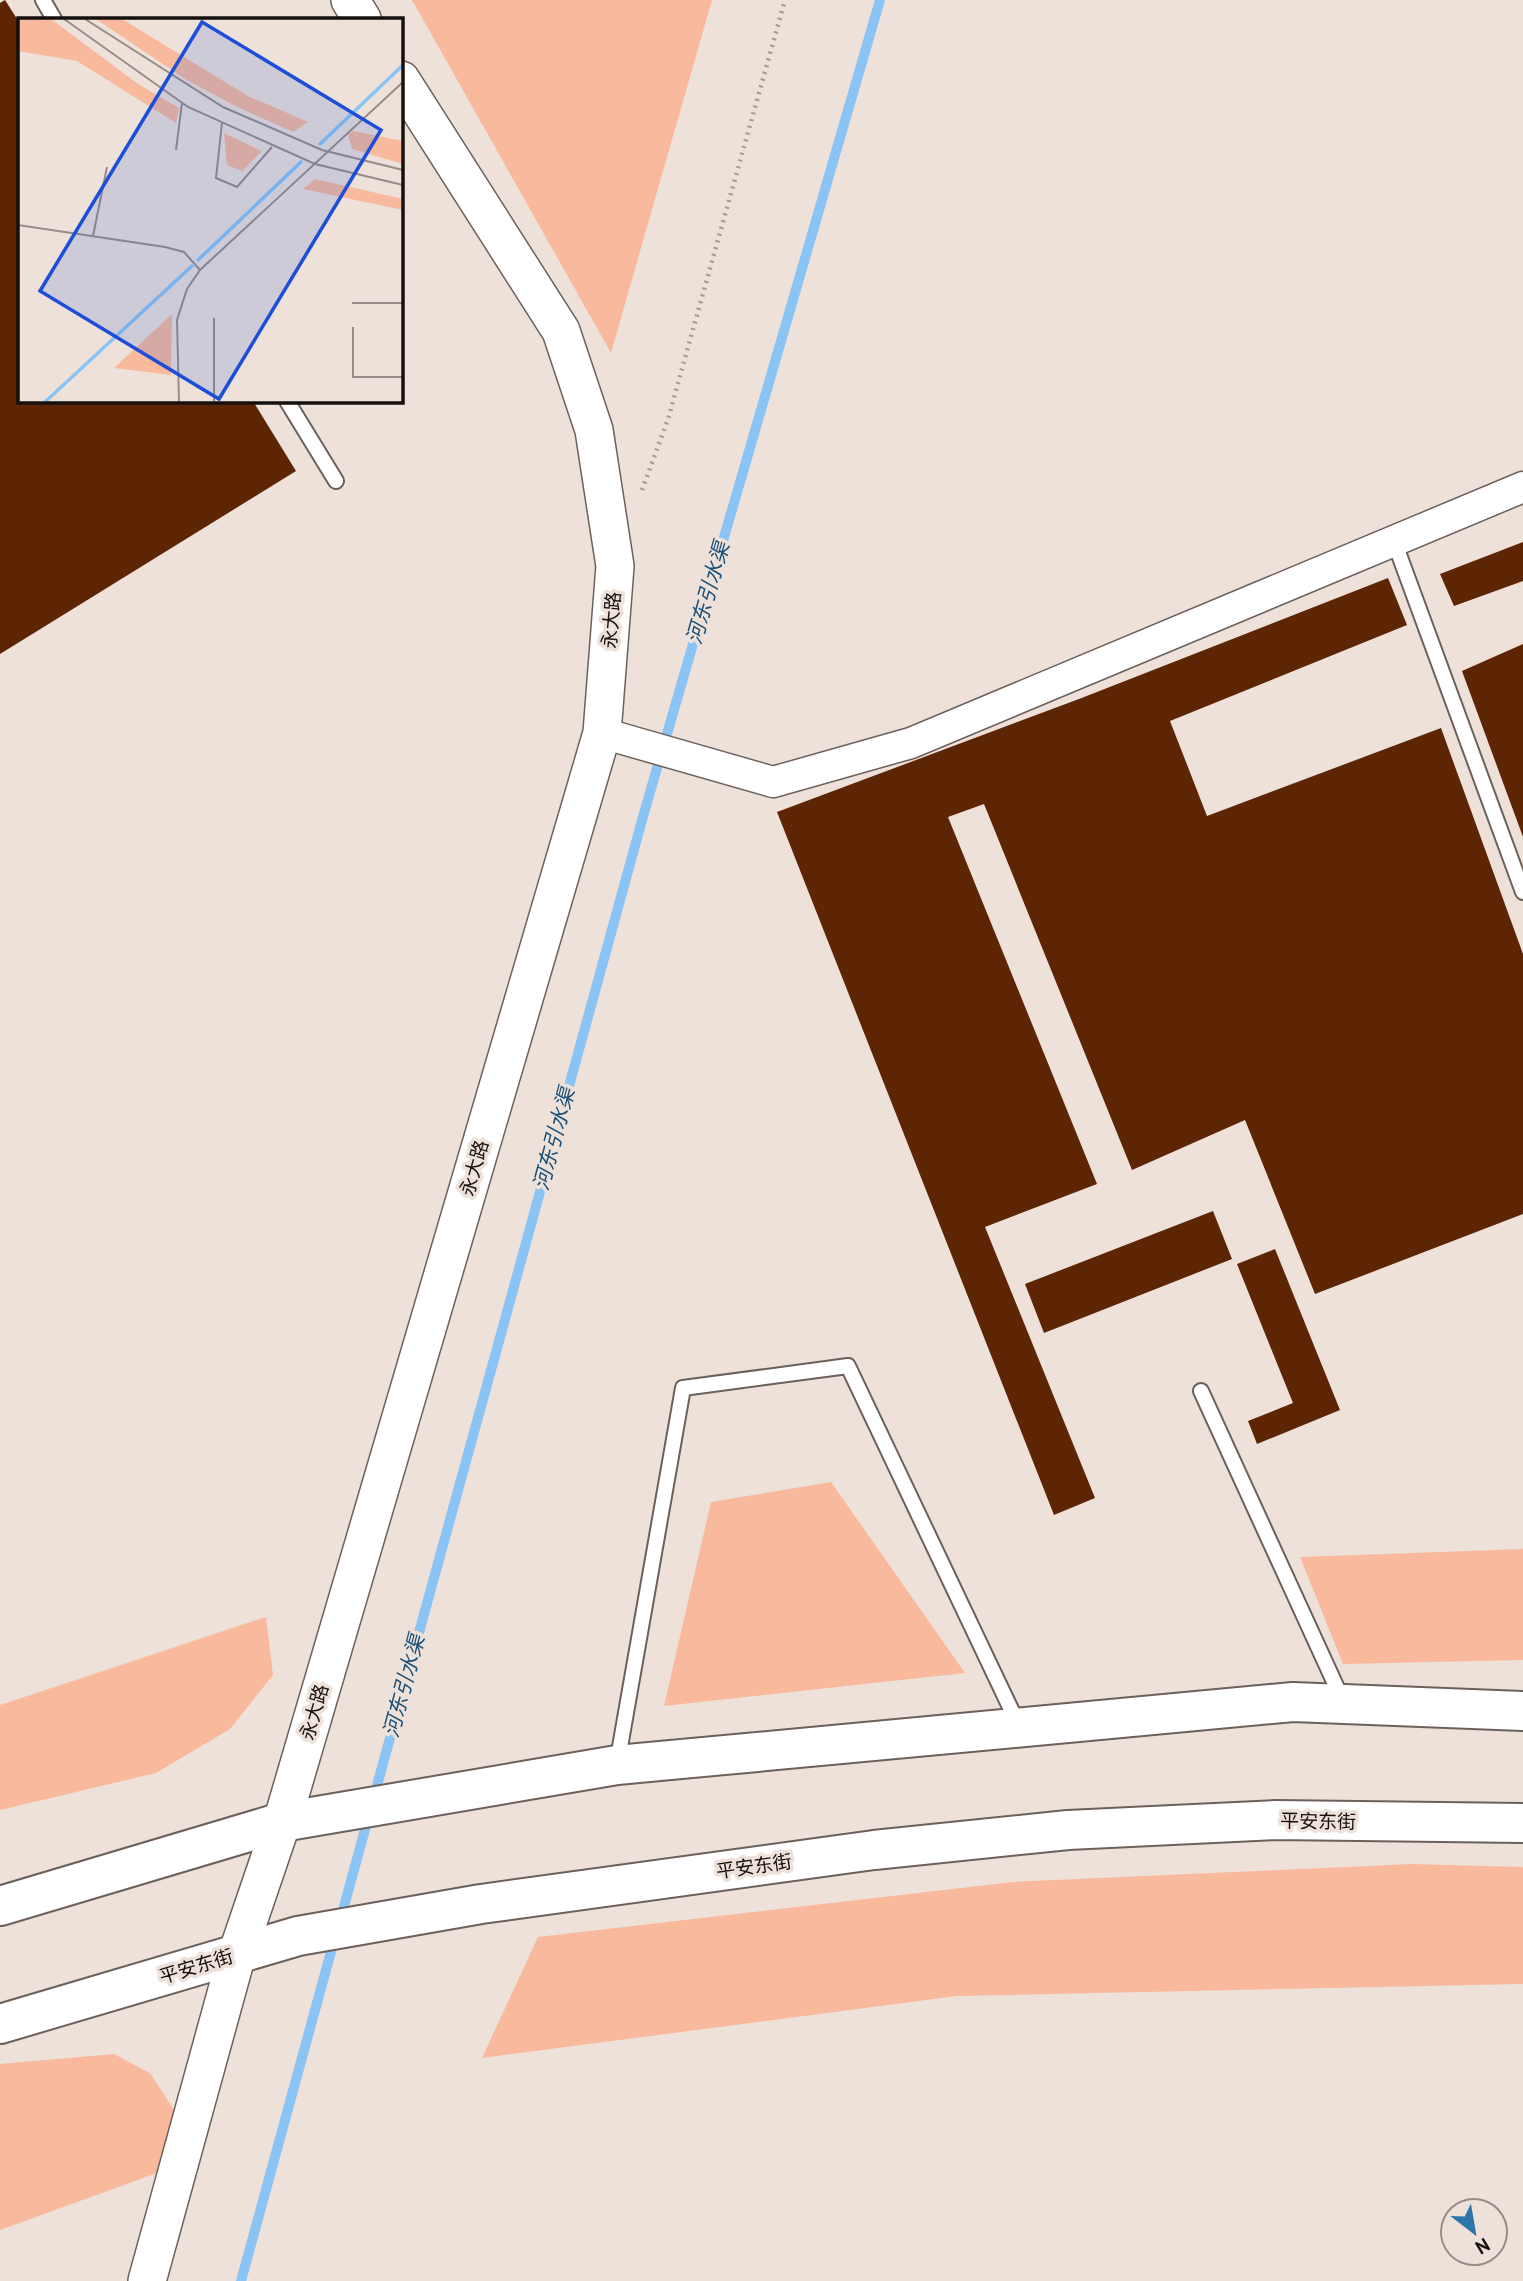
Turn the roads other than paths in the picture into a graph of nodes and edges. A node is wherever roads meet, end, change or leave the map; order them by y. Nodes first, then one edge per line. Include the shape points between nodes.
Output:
1 (43, 0) edge
2 (350, 0) edge
3 (53, 18) edge
4 (361, 18) edge
5 (402, 82) edge
6 (287, 402) edge
7 (335, 481) dead end
8 (1523, 487) edge
9 (1394, 541) junction
10 (601, 733) junction
11 (1523, 892) edge
12 (1201, 1391) dead end
13 (1344, 1704) junction
14 (1523, 1711) edge
15 (1020, 1728) junction
16 (617, 1765) junction
17 (282, 1822) junction
18 (1523, 1823) edge
19 (0, 1906) edge
20 (237, 1954) junction
21 (0, 2025) edge
22 (146, 2281) edge

1 - 3 lane
2 - 4 street
5 - 10 street, 永大路 via 561,331 594,430 615,566
6 - 7 lane
8 - 9 street
9 - 10 street via 911,743 773,782
9 - 11 lane
10 - 17 street, 永大路
12 - 13 lane
13 - 14 main road
13 - 15 main road via 1293,1702
15 - 16 main road
15 - 16 lane via 848,1366 683,1388
16 - 17 main road
17 - 19 main road
17 - 20 street, 永大路
18 - 20 main road, 平安东街 via 1276,1820 1069,1830 874,1850 481,1904 298,1936
20 - 21 main road, 平安东街
20 - 22 street, 永大路

